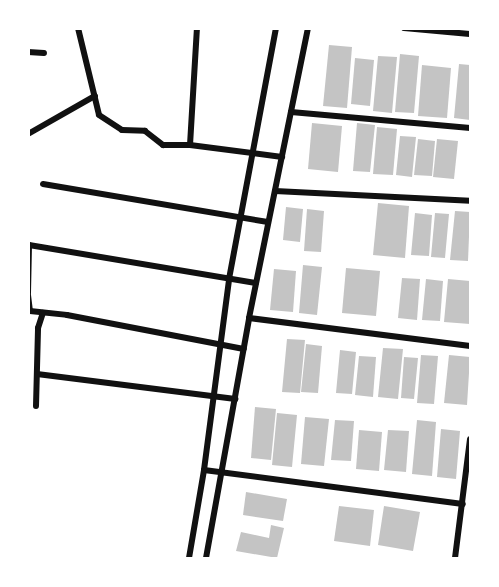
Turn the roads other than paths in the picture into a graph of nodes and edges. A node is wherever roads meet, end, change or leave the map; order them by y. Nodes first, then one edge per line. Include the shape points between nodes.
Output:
1 (78, 28) edge
2 (197, 28) edge
3 (276, 28) edge
4 (308, 28) edge
5 (404, 28) edge
6 (471, 34) edge
7 (28, 52) edge
8 (44, 53) dead end
9 (95, 96) junction
10 (291, 112) junction
11 (471, 128) edge
12 (28, 134) edge
13 (190, 145) junction
14 (253, 154) junction
15 (282, 157) junction
16 (43, 184) dead end
17 (275, 191) junction
18 (471, 201) edge
19 (241, 218) junction
20 (268, 222) junction
21 (230, 279) junction
22 (256, 283) junction
23 (28, 294) edge
24 (43, 313) junction
25 (249, 318) junction
26 (219, 344) junction
27 (471, 346) edge
28 (244, 349) junction
29 (37, 374) junction
30 (212, 397) junction
31 (235, 399) junction
32 (36, 406) dead end
33 (471, 439) edge
34 (204, 470) junction
35 (221, 473) junction
36 (463, 504) junction
37 (189, 558) edge
38 (206, 558) edge
39 (455, 558) edge

1 - 9 street
2 - 13 street
3 - 14 street
4 - 10 street
5 - 6 street
7 - 8 street
9 - 12 street
9 - 13 street via 99,115 122,130 145,131 163,145
10 - 11 street
10 - 15 street
13 - 14 street
14 - 15 street
14 - 19 street
15 - 17 street
16 - 19 street
17 - 18 street
17 - 20 street
19 - 20 street
19 - 21 street
20 - 22 street
21 - 22 street
21 - 23 street via 30,245
21 - 26 street
22 - 25 street
23 - 24 street via 30,311
24 - 26 street
24 - 29 street via 38,328
25 - 27 street
25 - 28 street
26 - 28 street
26 - 30 street
28 - 31 street
29 - 30 street
29 - 32 street
30 - 31 street
30 - 34 street
31 - 35 street
33 - 36 street
34 - 35 street
34 - 37 street
35 - 36 street
35 - 38 street
36 - 39 street

